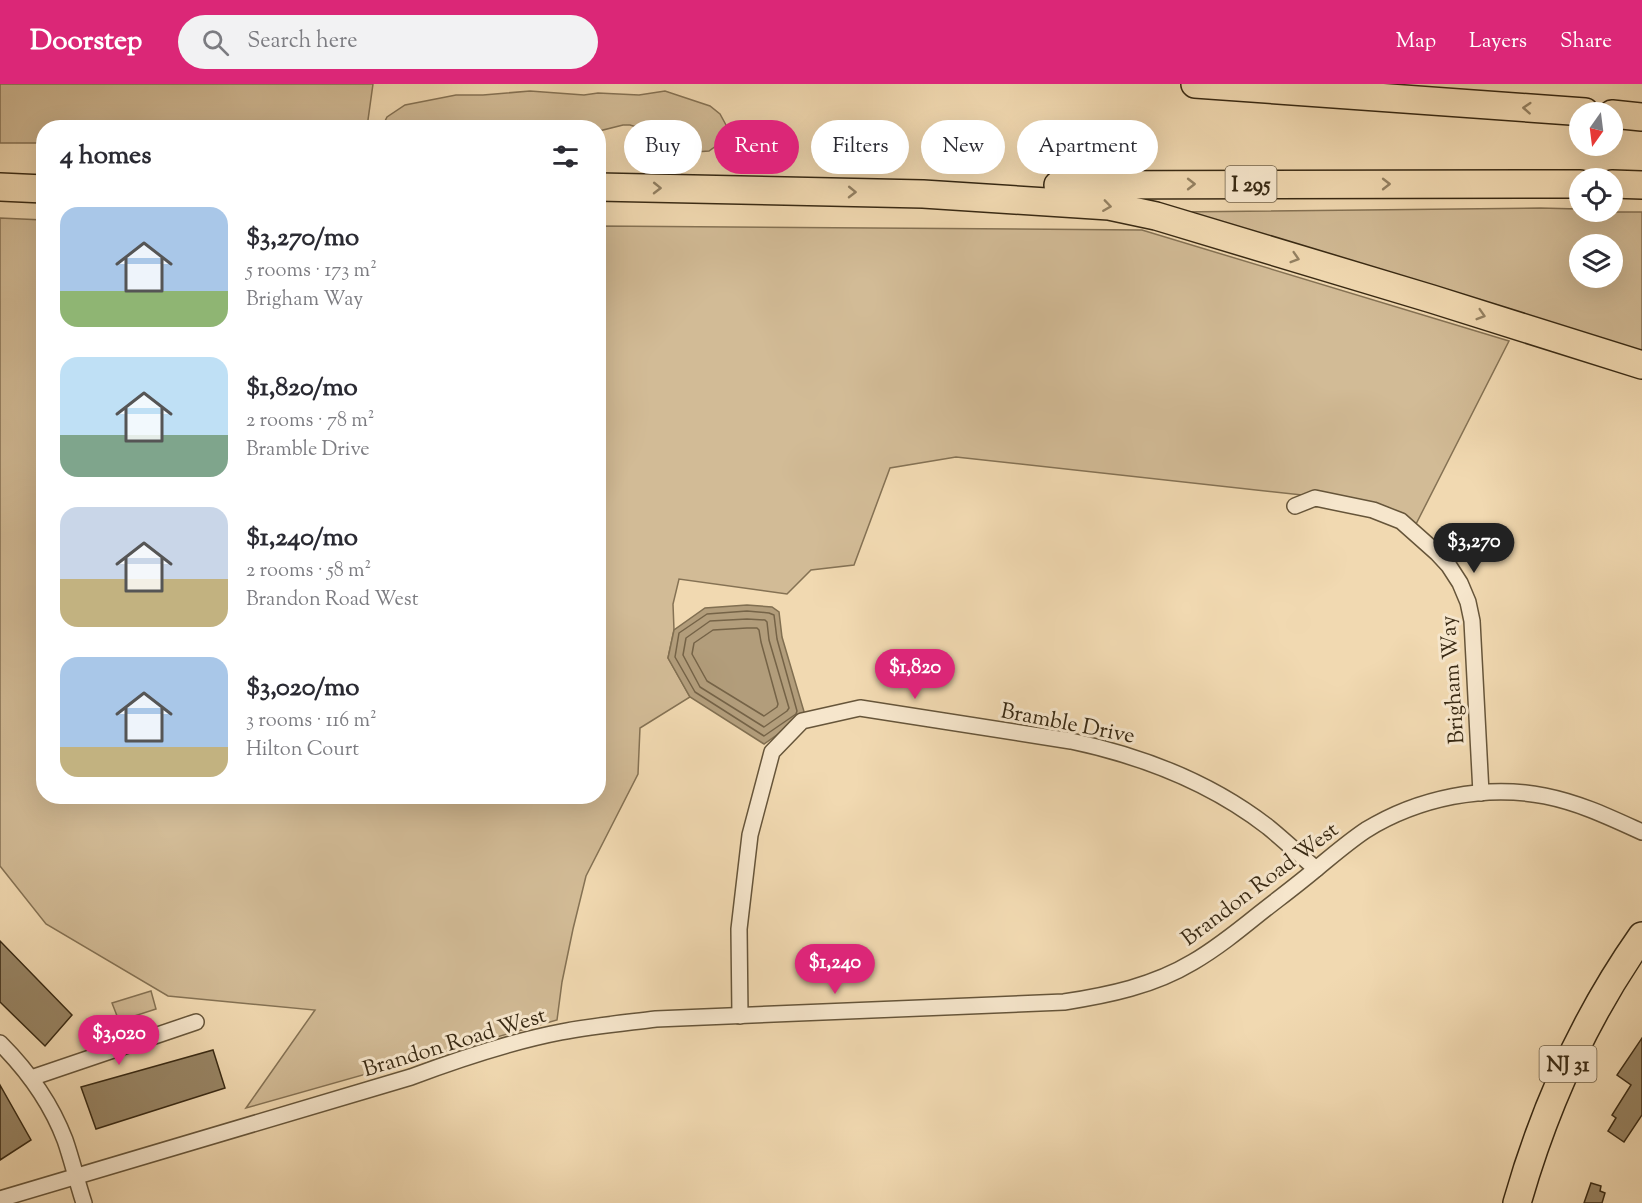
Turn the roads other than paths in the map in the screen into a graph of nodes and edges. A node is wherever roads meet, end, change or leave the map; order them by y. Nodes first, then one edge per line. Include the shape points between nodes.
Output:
1 (1195, 84) edge
2 (1569, 111) edge
3 (1623, 115) edge
4 (1642, 117) edge
5 (1569, 184) edge
6 (1623, 184) edge
7 (1642, 185) edge
8 (0, 187) edge
9 (606, 187) edge
10 (36, 189) edge
11 (923, 194) junction
12 (1642, 365) edge
13 (1295, 506) dead end
14 (1481, 793) junction
15 (1626, 825) junction
16 (1642, 831) edge
17 (1642, 841) edge
18 (1316, 869) junction
19 (1642, 936) edge
20 (740, 1016) junction
21 (196, 1022) dead end
22 (0, 1043) edge
23 (31, 1078) junction
24 (76, 1177) junction
25 (0, 1199) edge
26 (84, 1203) edge
27 (1517, 1203) edge

2 -> 1 highway
3 - 4 highway
11 -> 5 highway, I 295 via 964,186
6 - 7 highway
8 - 10 highway
9 -> 11 highway, I 295
11 -> 12 highway via 1128,209
13 - 14 street, Brigham Way via 1315,498 1374,510 1401,521 1455,575 1472,621
14 - 15 street, Brandon Road West via 1542,795 1573,802
14 - 18 street, Brandon Road West via 1454,796 1394,815 1366,830
15 - 16 street, Brandon Road West
15 - 17 street, Brandon Road West
18 - 20 street, Brandon Road West via 1191,963 1162,978 1106,996 1064,1002
18 - 20 street, Bramble Drive via 1268,827 1191,780 1099,747 860,708 802,721 772,753 750,835 739,929
19 - 27 highway, NJ 31 via 1605,993 1561,1080
20 - 24 street, Brandon Road West via 600,1025 504,1045 411,1077
21 - 23 street
22 - 23 street
23 - 24 street via 65,1140
24 - 25 street, Brandon Road West
24 - 26 street

